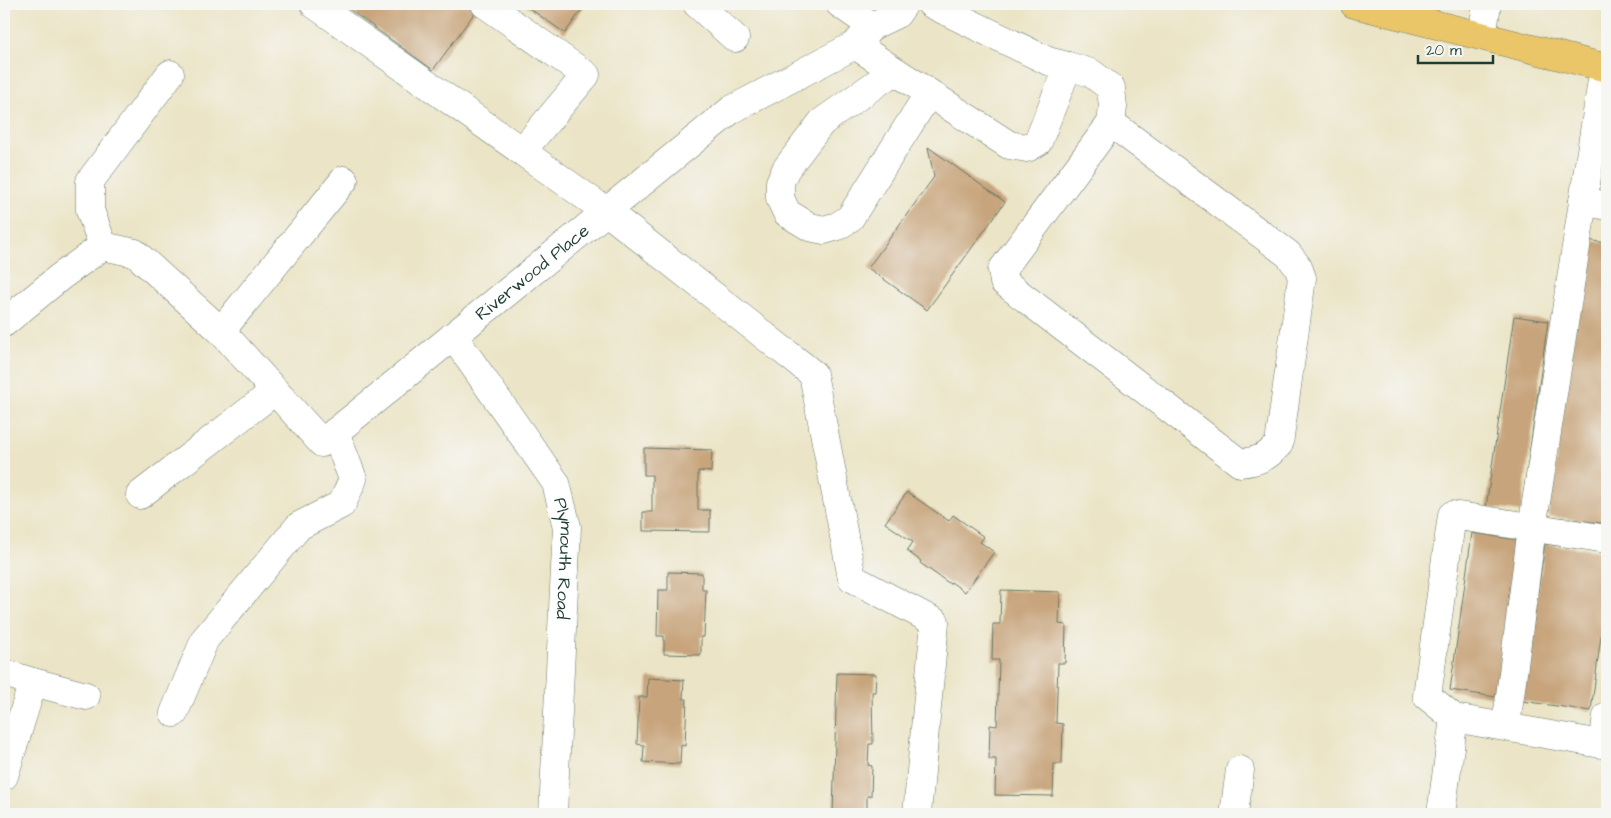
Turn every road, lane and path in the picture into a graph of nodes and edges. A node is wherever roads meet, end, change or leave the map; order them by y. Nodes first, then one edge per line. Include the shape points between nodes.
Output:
1 (314, 4) edge
2 (485, 4) edge
3 (697, 4) edge
4 (840, 4) edge
5 (904, 4) edge
6 (931, 4) edge
7 (1354, 4) edge
8 (1487, 4) edge
9 (867, 25) edge
10 (1482, 36) junction
11 (735, 38) dead end
12 (1068, 66) junction
13 (1605, 68) edge
14 (894, 71) junction
15 (170, 74) dead end
16 (928, 93) junction
17 (1111, 122) junction
18 (522, 152) junction
19 (344, 180) dead end
20 (1595, 203) edge
21 (606, 211) junction
22 (103, 246) junction
23 (4, 323) edge
24 (221, 331) junction
25 (453, 336) junction
26 (276, 390) junction
27 (335, 432) junction
28 (140, 495) dead end
29 (1532, 528) junction
30 (1607, 540) edge
31 (4, 673) edge
32 (33, 682) junction
33 (86, 696) dead end
34 (174, 713) dead end
35 (1607, 716) edge
36 (1454, 718) junction
37 (1506, 726) junction
38 (1605, 745) edge
39 (1240, 770) dead end
40 (4, 776) edge
41 (553, 814) edge
42 (917, 814) edge
43 (1234, 814) edge
44 (1441, 814) edge

1 - 18 street
2 - 18 street via 586,75
3 - 11 street
4 - 9 street
5 - 9 street, Riverwood Place via 897,14
6 - 12 street via 1048,61
7 - 10 highway
8 - 10 street
9 - 14 street
9 - 21 street, Riverwood Place via 730,110
10 - 13 highway
12 - 16 street via 1038,142 1027,148 1008,145
12 - 17 street via 1091,73 1111,88
13 - 20 street
14 - 16 street
14 - 16 street via 822,122 786,169 780,182 780,198 787,212 810,227 824,230 850,218
15 - 22 street via 90,181 90,210
17 - 17 street via 1002,270 1004,282 1240,463 1258,461 1279,444 1302,278 1298,267 1288,254
18 - 21 street
19 - 24 street
20 - 29 street
21 - 25 street, Riverwood Place
21 - 42 street via 813,374 852,578 934,622
22 - 23 street
22 - 24 street, Riverwood Place via 135,253
24 - 26 street, Riverwood Place
25 - 27 street, Riverwood Place
25 - 41 street, Plymouth Road via 556,483 568,527
26 - 27 street, Riverwood Place via 322,442
26 - 28 street
27 - 34 street via 353,479 342,504 299,526 205,639
29 - 30 street
29 - 36 street via 1452,515 1427,696
29 - 37 street
31 - 32 street
32 - 33 street
32 - 40 street
35 - 38 street
36 - 37 street
36 - 44 street
37 - 38 street
39 - 43 street

